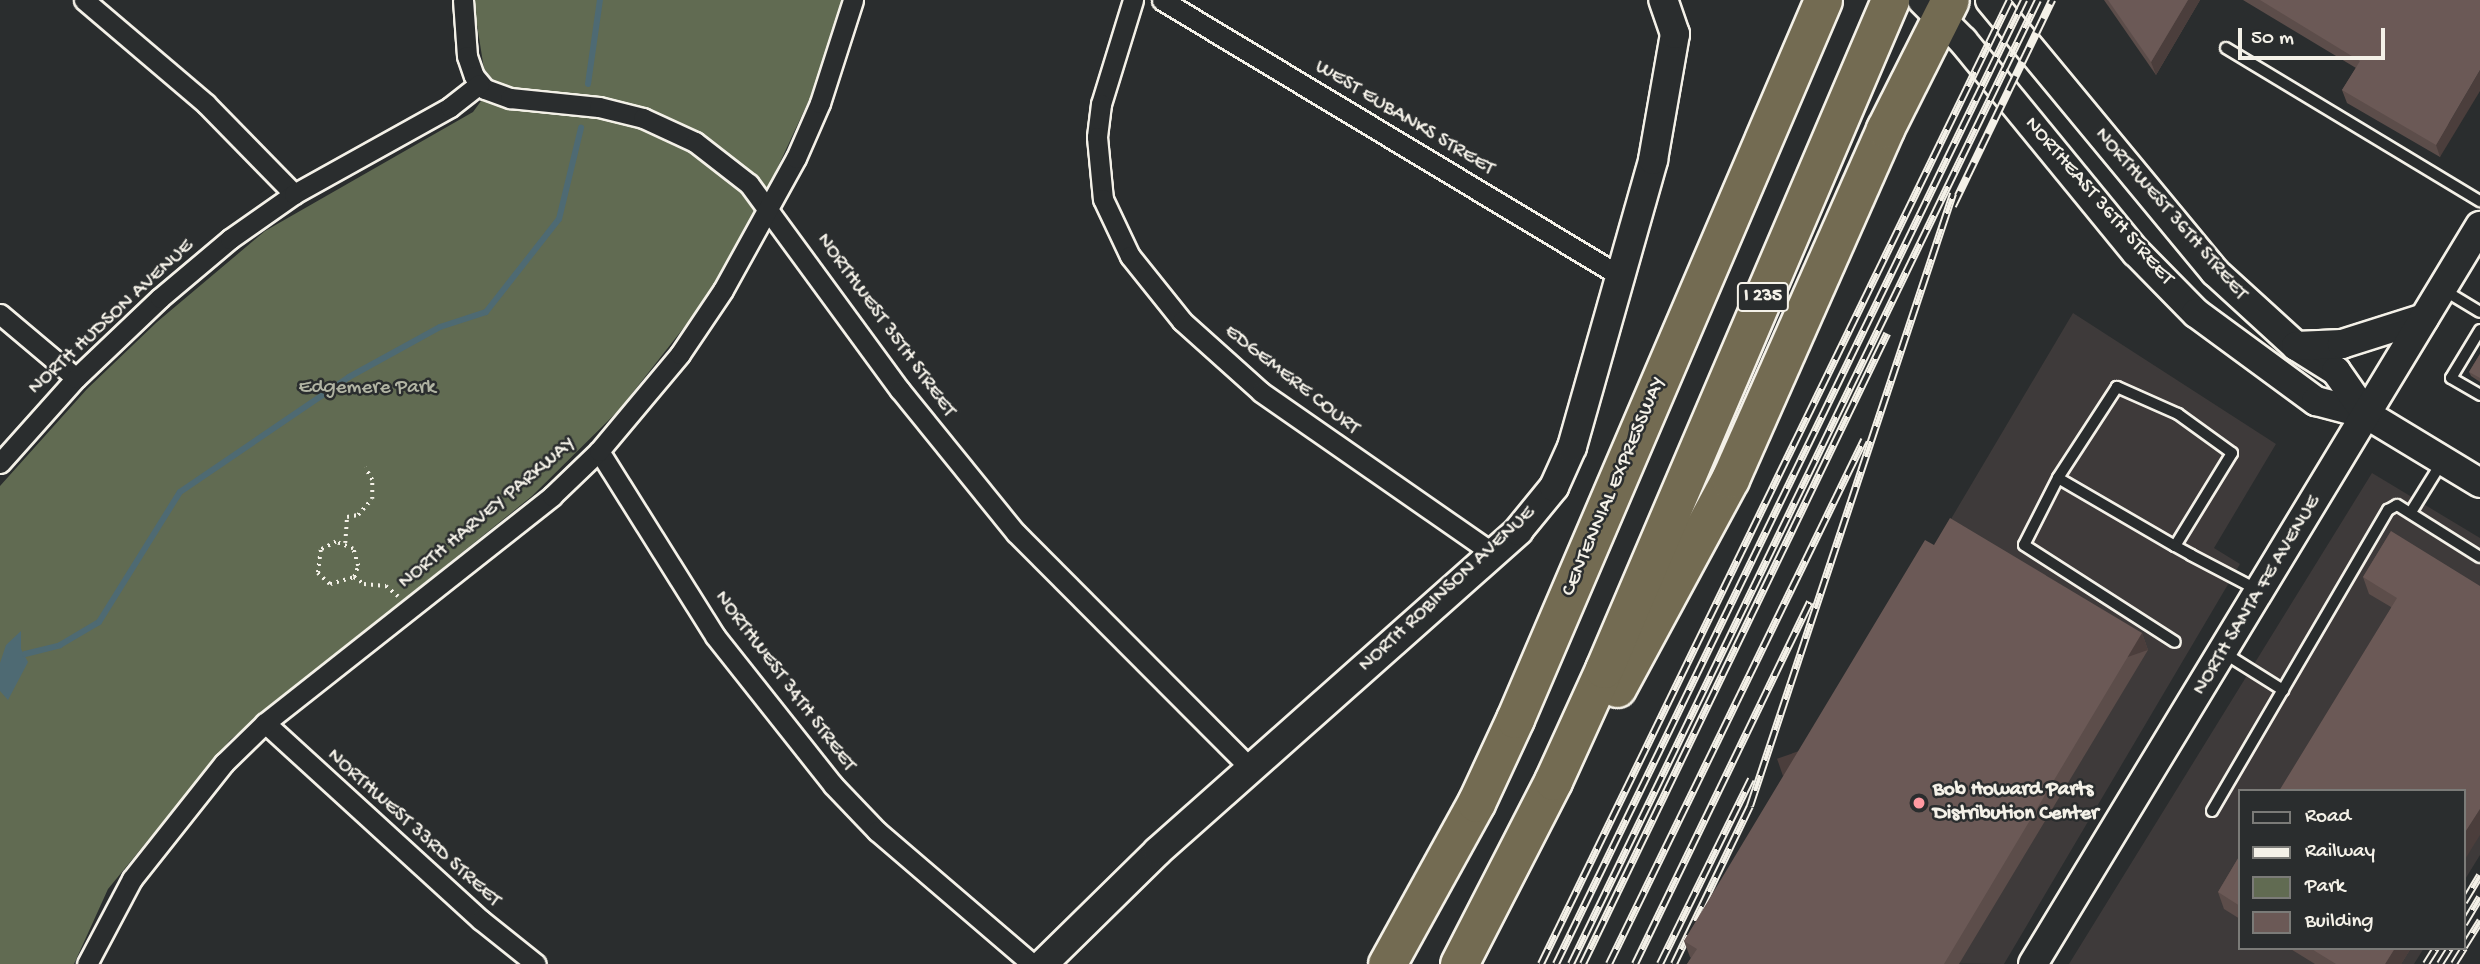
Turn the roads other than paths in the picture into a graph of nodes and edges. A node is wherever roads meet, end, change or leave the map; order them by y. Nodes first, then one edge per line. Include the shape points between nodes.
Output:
1 (84, 0) edge
2 (463, 0) edge
3 (853, 0) edge
4 (1133, 0) edge
5 (1162, 0) edge
6 (1823, 0) edge
7 (1990, 0) edge
8 (1938, 6) edge
9 (1887, 7) edge
10 (1668, 8) edge
11 (2226, 48) dead end
12 (479, 84) junction
13 (294, 194) junction
14 (2480, 201) edge
15 (770, 208) junction
16 (2480, 226) edge
17 (1622, 277) junction
18 (2442, 289) junction
19 (2480, 312) edge
20 (0, 314) edge
21 (2424, 318) junction
22 (2480, 330) edge
23 (2296, 346) junction
24 (76, 378) junction
25 (2480, 395) edge
26 (2366, 414) junction
27 (599, 451) junction
28 (2443, 460) junction
29 (0, 463) edge
30 (2058, 478) junction
31 (2480, 483) edge
32 (2411, 512) junction
33 (2175, 545) junction
34 (1493, 553) junction
35 (2480, 557) edge
36 (2262, 592) junction
37 (2175, 642) dead end
38 (2224, 653) junction
39 (2283, 690) junction
40 (265, 723) junction
41 (1251, 768) junction
42 (2212, 811) dead end
43 (1492, 904) junction
44 (87, 964) edge
45 (536, 964) edge
46 (1032, 964) edge
47 (1043, 964) edge
48 (1387, 964) edge
49 (1459, 964) edge
50 (2033, 964) edge

1 - 13 street via 206,104
2 - 12 street via 467,56
3 - 15 street, NORTH HARVEY PARKWAY via 820,103
4 - 34 street, EDGEMERE COURT via 1101,104 1097,137 1103,199 1130,256 1182,321 1261,392
5 - 17 street, WEST EUBANKS STREET
6 - 48 highway, CENTENNIAL EXPRESSWAY via 1515,719
7 - 23 street, NORTHWEST 36TH STREET via 2183,236
8 - 26 street, NORTHEAST 36TH STREET via 2127,242 2196,313 2316,401
8 - 43 highway via 1730,479 1680,579
9 - 43 highway, I 235 via 1604,669
10 - 17 street, NORTH ROBINSON AVENUE via 1669,82
11 - 14 lane
12 - 13 street, NORTH HUDSON AVENUE via 450,107
12 - 15 street, NORTHWEST 35TH STREET via 510,98 599,107 652,121 695,142 744,180
13 - 24 street, NORTH HUDSON AVENUE via 196,266
15 - 27 street, NORTH HARVEY PARKWAY via 680,354
15 - 41 street, NORTHWEST 35TH STREET via 900,390 1016,533
16 - 18 street, NORTH SANTA FE AVENUE
17 - 34 street, NORTH ROBINSON AVENUE via 1564,468 1539,506
18 - 19 lane
18 - 21 street, NORTH SANTA FE AVENUE
20 - 24 street
21 - 23 street via 2342,344
21 - 26 street, NORTH SANTA FE AVENUE
22 - 25 lane via 2451,378
23 - 26 street, NORTHWEST 36TH STREET via 2336,371
24 - 29 street, NORTH HUDSON AVENUE
26 - 28 street, NORTHEAST 36TH STREET
26 - 36 street, NORTH SANTA FE AVENUE
27 - 40 street, NORTH HARVEY PARKWAY via 552,496
27 - 46 street, NORTHWEST 34TH STREET via 715,636 794,739 877,831
28 - 31 street, NORTHEAST 36TH STREET
28 - 32 lane
30 - 33 lane
30 - 33 lane via 2117,387 2178,414 2232,453
30 - 37 lane via 2024,545
32 - 35 lane
32 - 39 lane via 2398,505 2388,510
33 - 36 lane
34 - 41 street, NORTH ROBINSON AVENUE
36 - 38 street, NORTH SANTA FE AVENUE
38 - 39 lane
38 - 50 street, NORTH SANTA FE AVENUE
39 - 42 lane
40 - 44 street, NORTH HARVEY PARKWAY via 207,782 132,879
40 - 45 street, NORTHWEST 33RD STREET via 481,920
41 - 47 street, NORTH ROBINSON AVENUE
43 - 49 highway, I 235

